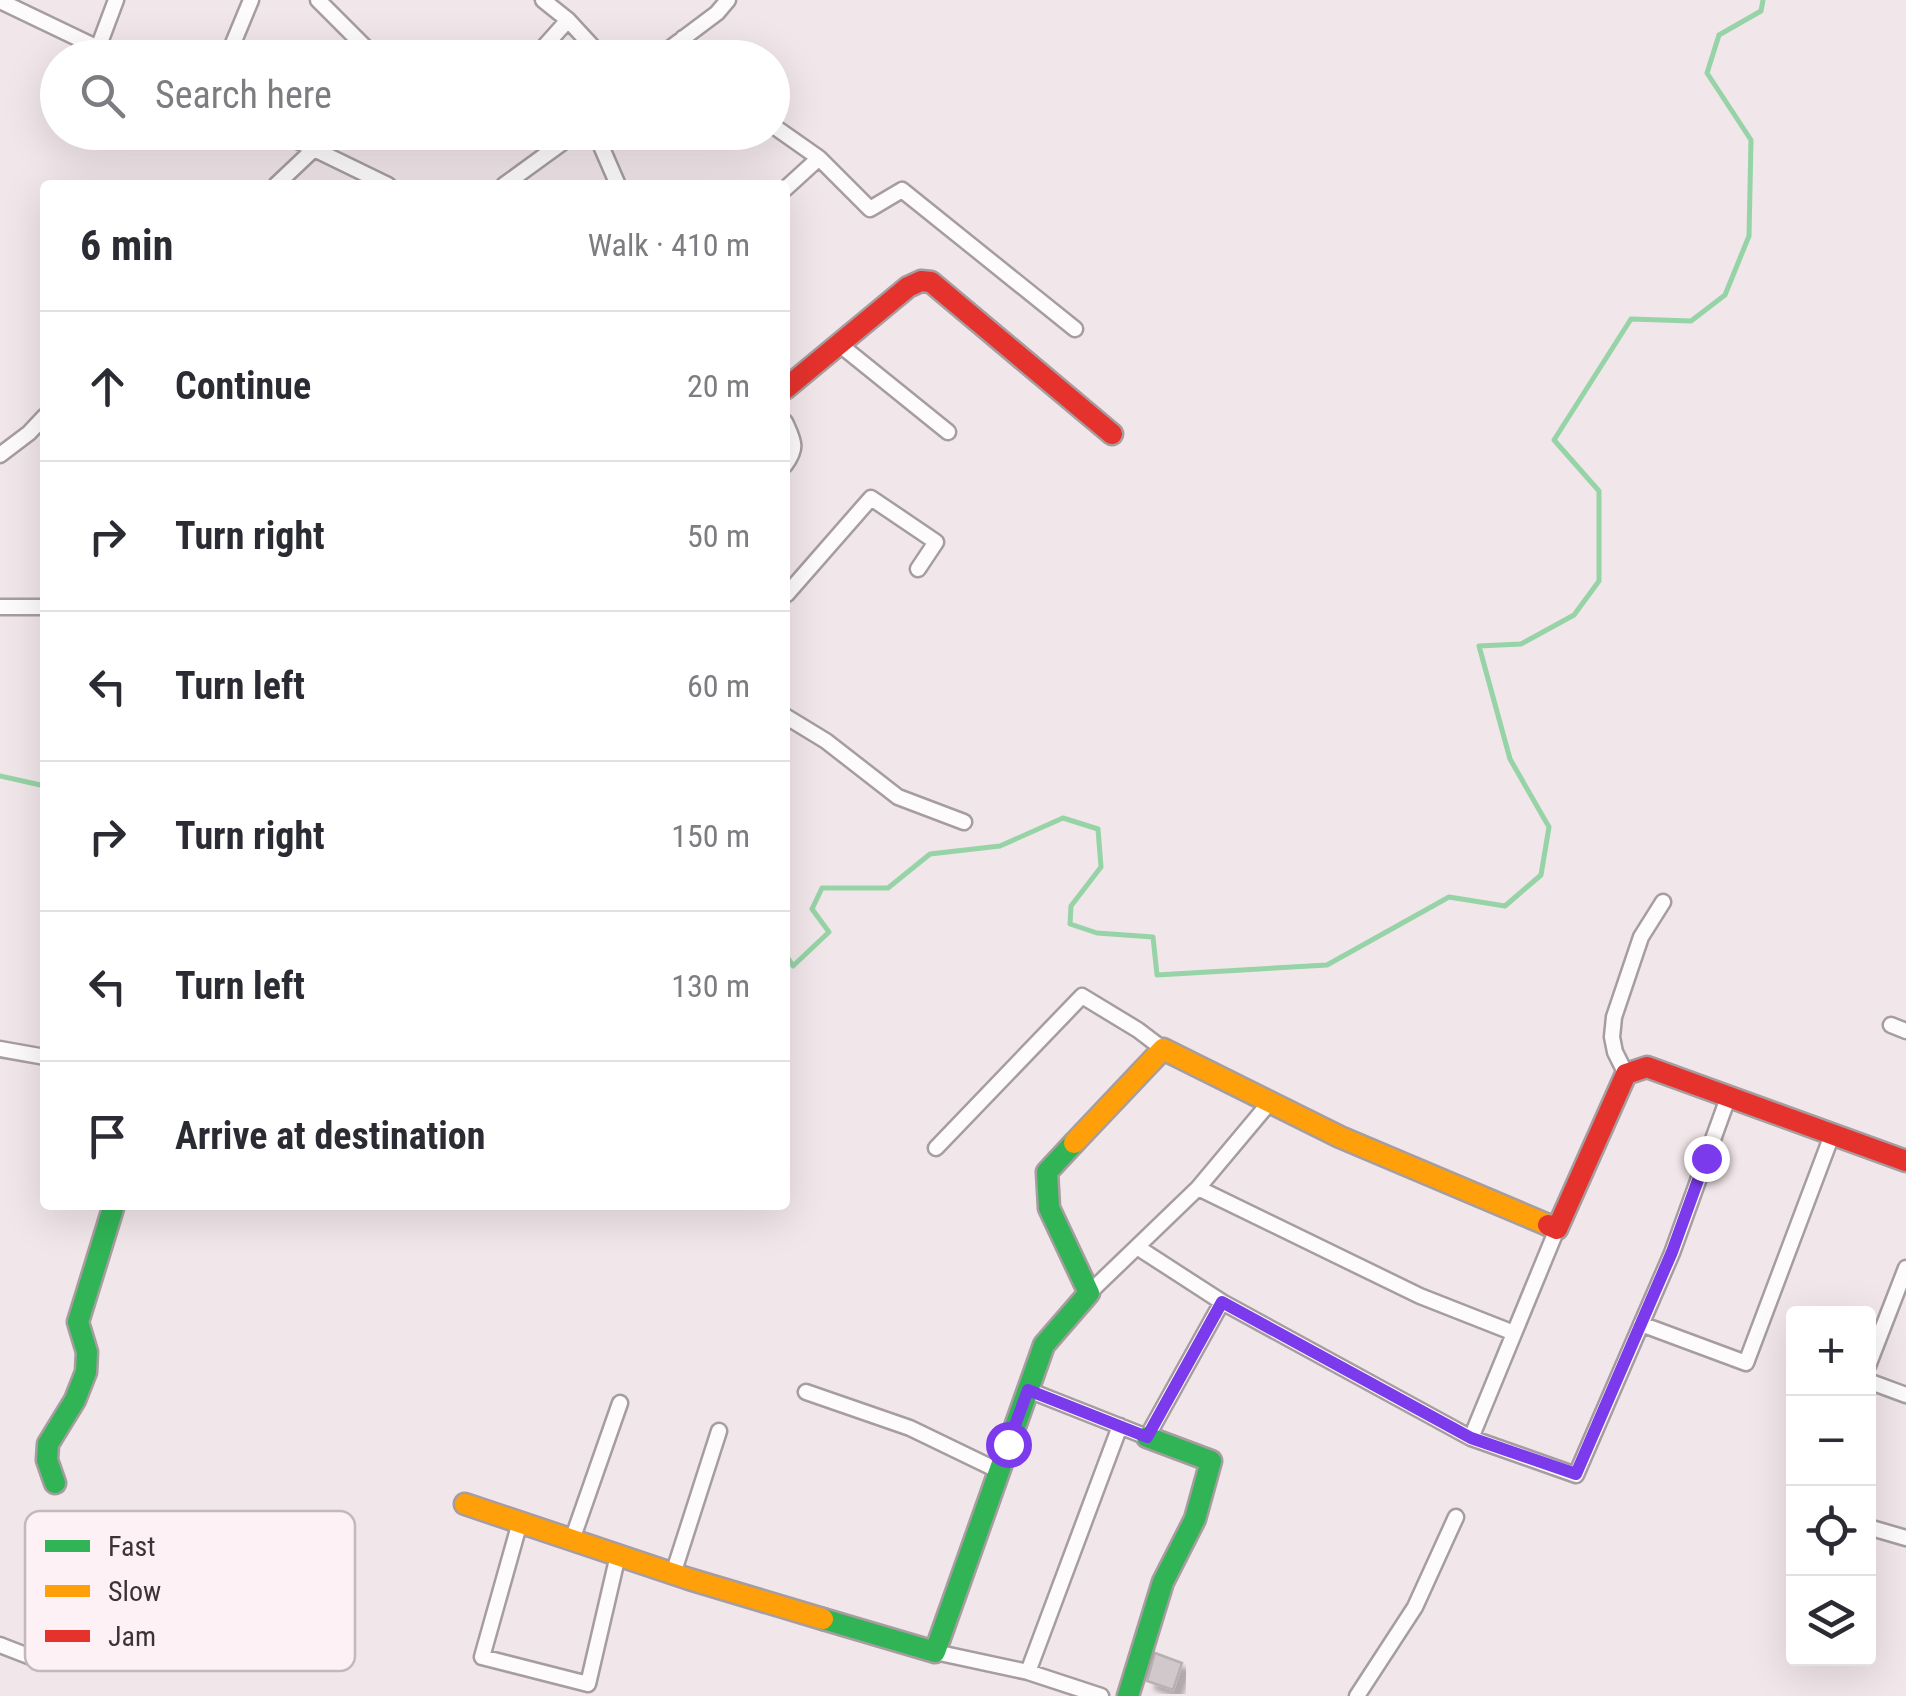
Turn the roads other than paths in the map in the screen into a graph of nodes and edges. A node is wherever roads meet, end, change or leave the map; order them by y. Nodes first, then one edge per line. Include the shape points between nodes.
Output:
1 (116, 0) edge
2 (251, 0) edge
3 (318, 0) edge
4 (543, 0) edge
5 (728, 0) edge
6 (0, 1) edge
7 (568, 20) junction
8 (683, 38) joint
9 (81, 40) edge
10 (101, 40) edge
11 (234, 40) edge
12 (358, 40) edge
13 (550, 40) edge
14 (586, 40) edge
15 (680, 40) edge
16 (790, 137) edge
17 (313, 150) edge
18 (316, 150) edge
19 (552, 150) edge
20 (603, 150) edge
21 (820, 158) junction
22 (281, 180) edge
23 (376, 180) edge
24 (511, 180) edge
25 (616, 180) edge
26 (790, 185) edge
27 (1076, 329) dead end
28 (839, 344) junction
29 (790, 385) edge
30 (40, 421) edge
31 (948, 432) dead end
32 (790, 433) edge
33 (1112, 434) dead end
34 (0, 455) edge
35 (790, 458) edge
36 (918, 569) dead end
37 (790, 589) edge
38 (0, 607) edge
39 (40, 607) edge
40 (790, 719) edge
41 (964, 822) dead end
42 (1663, 902) dead end
43 (0, 1049) edge
44 (1163, 1049) junction
45 (40, 1055) edge
46 (1626, 1074) junction
47 (1729, 1095) junction
48 (1270, 1102) junction
49 (1832, 1135) junction
50 (936, 1148) dead end
51 (1906, 1161) edge
52 (1198, 1188) junction
53 (112, 1210) edge
54 (1557, 1229) junction
55 (1137, 1246) junction
56 (1906, 1268) edge
57 (1089, 1293) junction
58 (1222, 1302) junction
59 (1642, 1324) junction
60 (1514, 1333) junction
61 (1876, 1345) edge
62 (1876, 1384) edge
63 (1028, 1390) junction
64 (806, 1392) dead end
65 (1906, 1395) edge
66 (620, 1403) dead end
67 (1120, 1426) junction
68 (719, 1431) dead end
69 (1147, 1437) junction
70 (1471, 1438) junction
71 (999, 1472) junction
72 (56, 1482) dead end
73 (465, 1504) dead end
74 (1456, 1517) dead end
75 (520, 1522) junction
76 (1876, 1529) edge
77 (1906, 1538) edge
78 (572, 1540) junction
79 (618, 1555) junction
80 (673, 1574) junction
81 (0, 1645) edge
82 (934, 1652) junction
83 (25, 1654) edge
84 (1028, 1672) junction
85 (1101, 1696) edge
86 (1128, 1696) edge
87 (1358, 1696) edge

1 - 10 street
2 - 11 street
3 - 12 street
4 - 7 street
5 - 8 street
6 - 9 street
7 - 13 street
7 - 14 street
8 - 15 street
16 - 21 street
17 - 22 street
18 - 23 street
19 - 24 street
20 - 25 street
21 - 26 street
21 - 27 street via 870,208 902,190
28 - 29 street
28 - 31 street
28 - 33 street via 908,287 930,282
30 - 34 street
32 - 35 street
36 - 37 street via 936,542 871,498
38 - 39 street
40 - 41 street via 898,797
42 - 46 street via 1641,937 1614,1017 1615,1052
43 - 45 street
44 - 48 street
44 - 50 street via 1082,996
44 - 57 street via 1047,1172 1049,1208
46 - 47 street via 1646,1067
46 - 54 street
47 - 49 street
47 - 59 street
48 - 52 street
48 - 54 street
49 - 51 street
49 - 59 street via 1746,1363
52 - 55 street
52 - 60 street via 1420,1296
53 - 72 street via 78,1322 89,1351 86,1371 48,1446
54 - 60 street
55 - 57 street
55 - 58 street
56 - 61 street
57 - 63 street via 1044,1345
58 - 69 street
58 - 70 street
59 - 70 street via 1576,1474
60 - 70 street
62 - 65 street
63 - 67 street
63 - 71 street
64 - 71 street via 910,1428
66 - 78 street
67 - 69 street
67 - 84 street
68 - 80 street
69 - 86 street via 1211,1460 1195,1519 1162,1582
71 - 82 street
73 - 75 street
74 - 87 street via 1415,1607
75 - 78 street
75 - 79 street via 482,1657 588,1684
76 - 77 street
78 - 79 street
79 - 80 street
80 - 82 street
81 - 83 street
82 - 84 street
84 - 85 street

